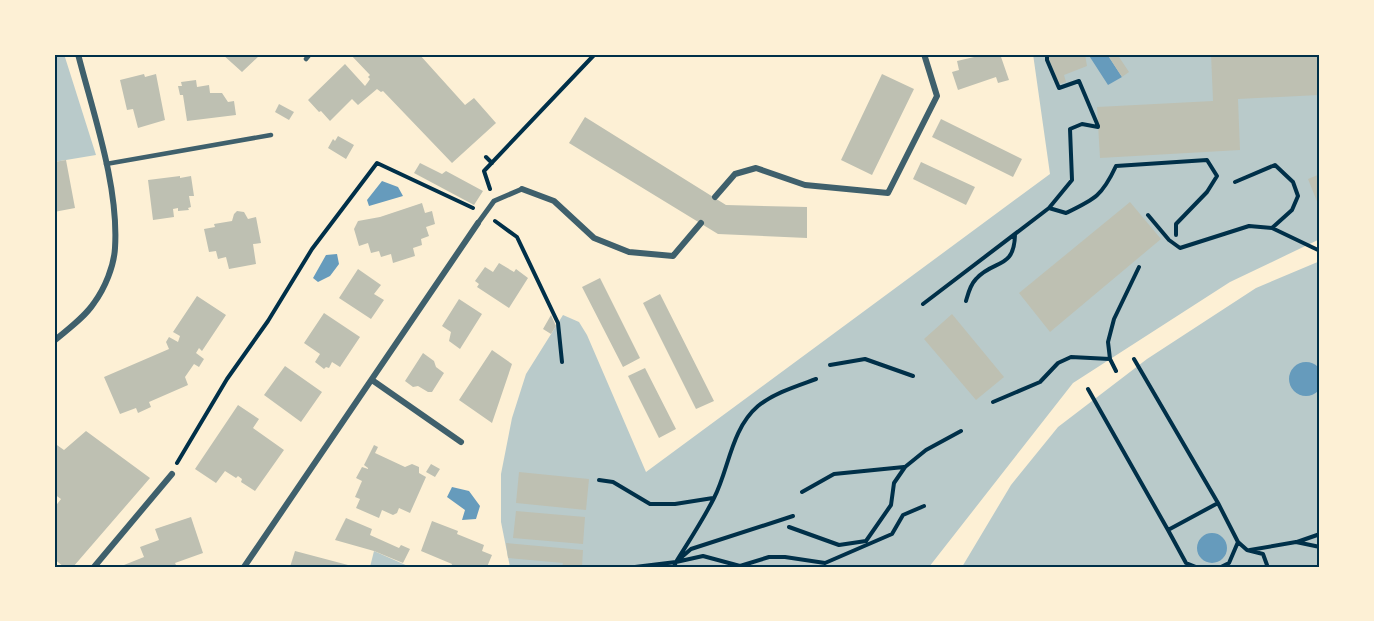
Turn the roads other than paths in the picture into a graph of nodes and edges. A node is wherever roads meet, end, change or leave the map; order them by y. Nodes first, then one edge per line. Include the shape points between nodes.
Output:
1 (78, 54) edge
2 (310, 54) edge
3 (924, 54) edge
4 (306, 59) dead end
5 (271, 135) dead end
6 (106, 164) junction
7 (522, 189) joint
8 (715, 197) dead end
9 (478, 223) joint
10 (701, 223) dead end
11 (54, 341) edge
12 (372, 380) junction
13 (461, 442) dead end
14 (172, 474) road end
15 (93, 567) edge
16 (244, 567) edge

1 - 6 street
2 - 4 lane
3 - 8 street via 937,96 888,193 805,185 756,168 735,174
5 - 6 lane
6 - 11 street via 115,228 112,263 93,304
7 - 9 street via 494,201
7 - 10 street via 554,201 594,238 629,252 673,256
9 - 12 street
12 - 13 street
12 - 16 street
14 - 15 street

